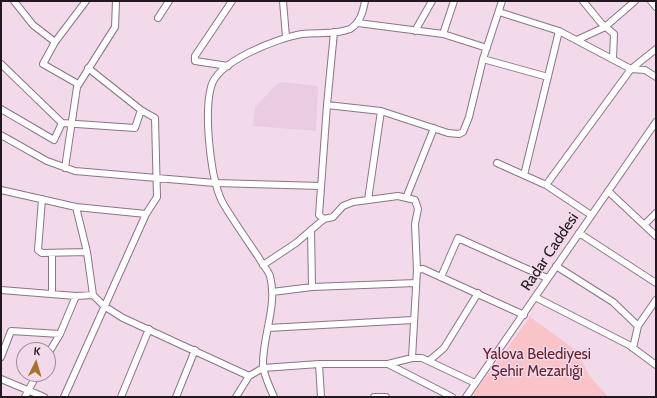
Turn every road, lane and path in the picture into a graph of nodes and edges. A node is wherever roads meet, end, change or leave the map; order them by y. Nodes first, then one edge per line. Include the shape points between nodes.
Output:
1 (14, 1) edge
2 (116, 1) edge
3 (170, 1) edge
4 (232, 1) edge
5 (283, 1) edge
6 (365, 1) edge
7 (432, 1) edge
8 (454, 1) edge
9 (502, 1) edge
10 (583, 1) edge
11 (635, 1) edge
12 (651, 1) edge
13 (84, 2) edge
14 (656, 7) edge
15 (499, 12) junction
16 (158, 18) dead end
17 (358, 23) junction
18 (605, 27) junction
19 (415, 31) junction
20 (559, 31) junction
21 (334, 32) junction
22 (443, 34) junction
23 (286, 37) junction
24 (577, 40) junction
25 (55, 42) junction
26 (487, 48) junction
27 (656, 49) edge
28 (482, 59) junction
29 (613, 59) junction
30 (1, 64) edge
31 (228, 66) junction
32 (88, 68) junction
33 (631, 69) junction
34 (548, 77) junction
35 (656, 77) edge
36 (78, 84) junction
37 (327, 105) junction
38 (1, 109) edge
39 (141, 110) junction
40 (381, 111) junction
41 (656, 122) edge
42 (62, 123) junction
43 (72, 124) junction
44 (434, 128) junction
45 (1, 135) edge
46 (497, 163) dead end
47 (65, 168) junction
48 (524, 175) junction
49 (158, 178) junction
50 (215, 183) junction
51 (546, 185) junction
52 (321, 186) junction
53 (1, 190) edge
54 (608, 191) junction
55 (406, 198) junction
56 (42, 199) junction
57 (368, 200) junction
58 (76, 207) junction
59 (656, 213) edge
60 (146, 214) junction
61 (591, 215) junction
62 (324, 219) junction
63 (644, 225) junction
64 (311, 230) junction
65 (578, 233) junction
66 (656, 236) edge
67 (87, 252) junction
68 (52, 253) junction
69 (263, 265) junction
70 (556, 266) junction
71 (417, 270) junction
72 (441, 277) junction
73 (547, 278) junction
74 (416, 283) junction
75 (656, 284) edge
76 (312, 287) junction
77 (1, 290) edge
78 (272, 292) junction
79 (478, 293) junction
80 (52, 294) junction
81 (93, 295) junction
82 (76, 296) junction
83 (535, 297) junction
84 (656, 300) edge
85 (104, 306) junction
86 (524, 314) junction
87 (413, 320) junction
88 (638, 326) junction
89 (268, 328) junction
90 (149, 329) junction
91 (60, 334) junction
92 (55, 342) edge
93 (633, 348) junction
94 (195, 350) junction
95 (1, 357) edge
96 (412, 358) junction
97 (430, 360) junction
98 (319, 364) junction
99 (388, 364) junction
100 (656, 365) edge
101 (263, 368) junction
102 (249, 376) junction
103 (1, 379) edge
104 (32, 382) edge
105 (475, 383) junction
106 (27, 390) junction
107 (25, 397) edge
108 (44, 397) edge
109 (64, 397) edge
110 (121, 397) edge
111 (176, 397) edge
112 (236, 397) edge
113 (274, 397) edge
114 (321, 397) edge
115 (374, 397) edge
116 (386, 397) edge
117 (452, 397) edge
118 (466, 397) edge

1 - 25 street via 33,26
2 - 32 street via 115,27
3 - 16 street
4 - 31 street via 195,56 195,61
5 - 23 street
6 - 17 street
7 - 19 street
8 - 22 street
9 - 15 street
10 - 18 street
11 - 18 street
12 - 14 street
13 - 25 street
15 - 20 street
15 - 26 street
17 - 19 street
17 - 21 street via 350,29
18 - 24 street
18 - 29 street via 614,34
19 - 22 street
20 - 24 street
20 - 34 street
21 - 23 street
21 - 37 street
22 - 26 street
23 - 31 street via 257,49
24 - 29 street
25 - 36 street via 43,64
26 - 28 street
27 - 33 street
28 - 34 street
28 - 44 street via 473,102 463,132 448,133
29 - 33 street
30 - 42 street
31 - 50 street via 211,85 209,99 208,115
32 - 36 street
32 - 39 street
33 - 35 street via 645,70
33 - 51 street
34 - 48 street
36 - 43 street
37 - 40 street
37 - 52 street
38 - 42 street via 54,140
39 - 43 street via 135,128
39 - 49 street via 155,118
40 - 44 street
40 - 57 street
41 - 54 street, Radar Caddesi
42 - 43 street
43 - 47 street
44 - 55 street
45 - 47 street via 47,161
46 - 48 street
47 - 49 street
48 - 51 street
49 - 50 street
49 - 60 street via 157,197
50 - 52 street
50 - 69 street via 223,204
51 - 61 street
52 - 62 street via 319,215
53 - 56 street
54 - 61 street, Radar Caddesi
54 - 63 street
55 - 57 street via 398,196
55 - 71 street via 415,200 418,210 415,224
56 - 58 street
56 - 68 street via 38,250 42,253
57 - 62 street via 343,206 333,217
58 - 60 street
58 - 67 street
59 - 63 street
60 - 85 street
61 - 65 street, Radar Caddesi
62 - 64 street
63 - 66 street
64 - 69 street
64 - 76 street
65 - 70 street, Radar Caddesi
65 - 75 street
67 - 68 street
67 - 81 street
68 - 80 street
69 - 78 street via 269,275
70 - 73 street, Radar Caddesi
70 - 88 street via 613,302
71 - 72 street via 423,269
71 - 74 street
72 - 73 street via 458,238
72 - 79 street
73 - 83 street, Radar Caddesi
74 - 76 street
74 - 87 street
76 - 78 street
77 - 80 street
78 - 89 street
79 - 86 street
79 - 97 street via 444,348
80 - 82 street
81 - 82 street
81 - 85 street
82 - 91 street
83 - 86 street, Radar Caddesi
83 - 93 street
84 - 88 street
85 - 90 street via 123,318
85 - 109 street
86 - 105 street, Radar Caddesi
87 - 89 street
87 - 96 street
88 - 93 street
89 - 101 street
90 - 94 street
90 - 110 street
91 - 92 street
91 - 95 street via 11,331
93 - 100 street
94 - 102 street
94 - 111 street
96 - 97 street
96 - 99 street
97 - 105 street
98 - 99 street
98 - 101 street
98 - 114 street
99 - 117 street
101 - 102 street
101 - 113 street
102 - 112 street
103 - 106 street
104 - 106 street
105 - 118 street, Radar Caddesi
106 - 107 street
106 - 108 street
115 - 116 street

